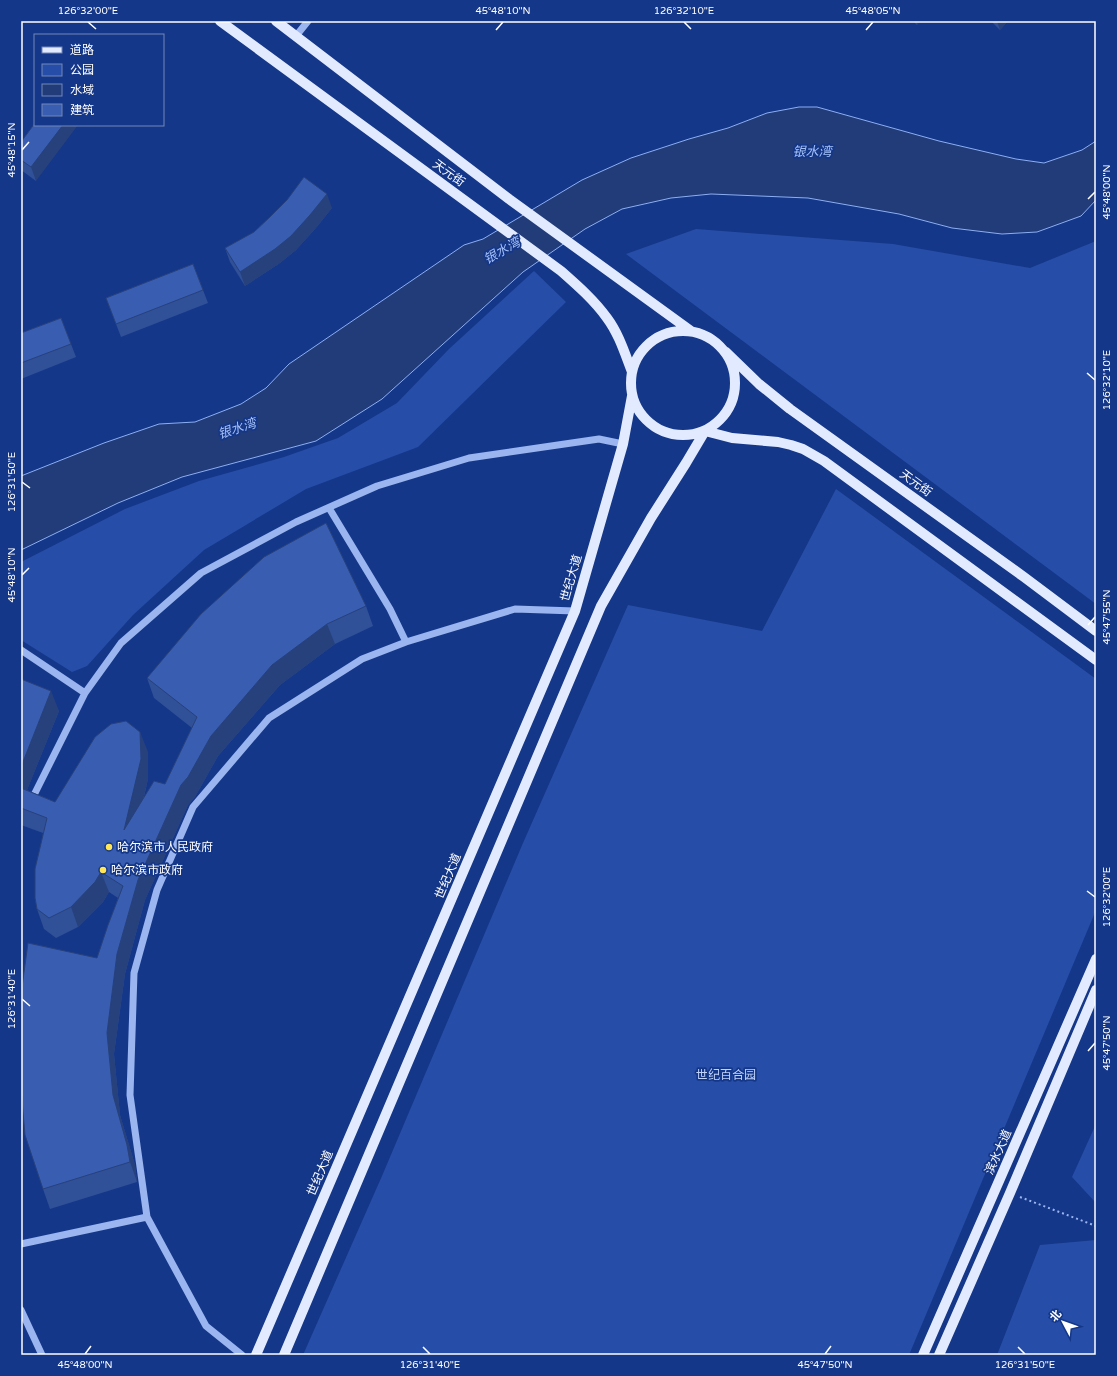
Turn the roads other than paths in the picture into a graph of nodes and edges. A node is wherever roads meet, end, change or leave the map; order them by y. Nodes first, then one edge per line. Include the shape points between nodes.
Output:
1 (220, 21) edge
2 (276, 21) edge
3 (308, 21) edge
4 (296, 36) junction
5 (691, 331) junction
6 (726, 352) junction
7 (632, 372) junction
8 (632, 396) junction
9 (705, 431) junction
10 (623, 444) junction
11 (329, 508) junction
12 (575, 612) junction
13 (1096, 631) edge
14 (406, 642) junction
15 (21, 650) edge
16 (1096, 660) edge
17 (85, 693) junction
18 (31, 801) edge
19 (1096, 959) edge
20 (1096, 990) edge
21 (147, 1218) junction
22 (21, 1244) edge
23 (21, 1310) edge
24 (42, 1355) edge
25 (242, 1355) edge
26 (256, 1355) edge
27 (284, 1355) edge
28 (923, 1355) edge
29 (939, 1355) edge

1 - 7 main road, 天元街 via 561,271 588,295 608,319
2 - 4 main road, 天元街
3 - 4 street
4 - 5 main road, 天元街 via 509,199
5 - 6 main road via 716,342
5 - 7 main road via 674,331 659,337 645,347
6 - 9 main road via 733,366 736,381 734,397 728,411
6 - 13 main road, 天元街 via 759,384 790,408
7 - 8 main road
8 - 9 main road via 638,410 648,422 660,430 675,435
8 - 10 main road, 世纪大道
9 - 16 main road via 732,438 791,445 824,461
9 - 27 main road via 601,606
10 - 11 street via 599,439 469,458 377,486
10 - 12 main road, 世纪大道
11 - 14 street via 390,609
11 - 17 street via 296,522 201,573 121,643
12 - 14 street via 515,609
12 - 26 main road, 世纪大道
14 - 21 street via 362,659 269,718 193,807 157,890 134,973 130,1095
15 - 17 street
17 - 18 street
19 - 28 main road, 滨水大道
20 - 29 main road
21 - 22 street
21 - 25 street via 206,1326
23 - 24 street

